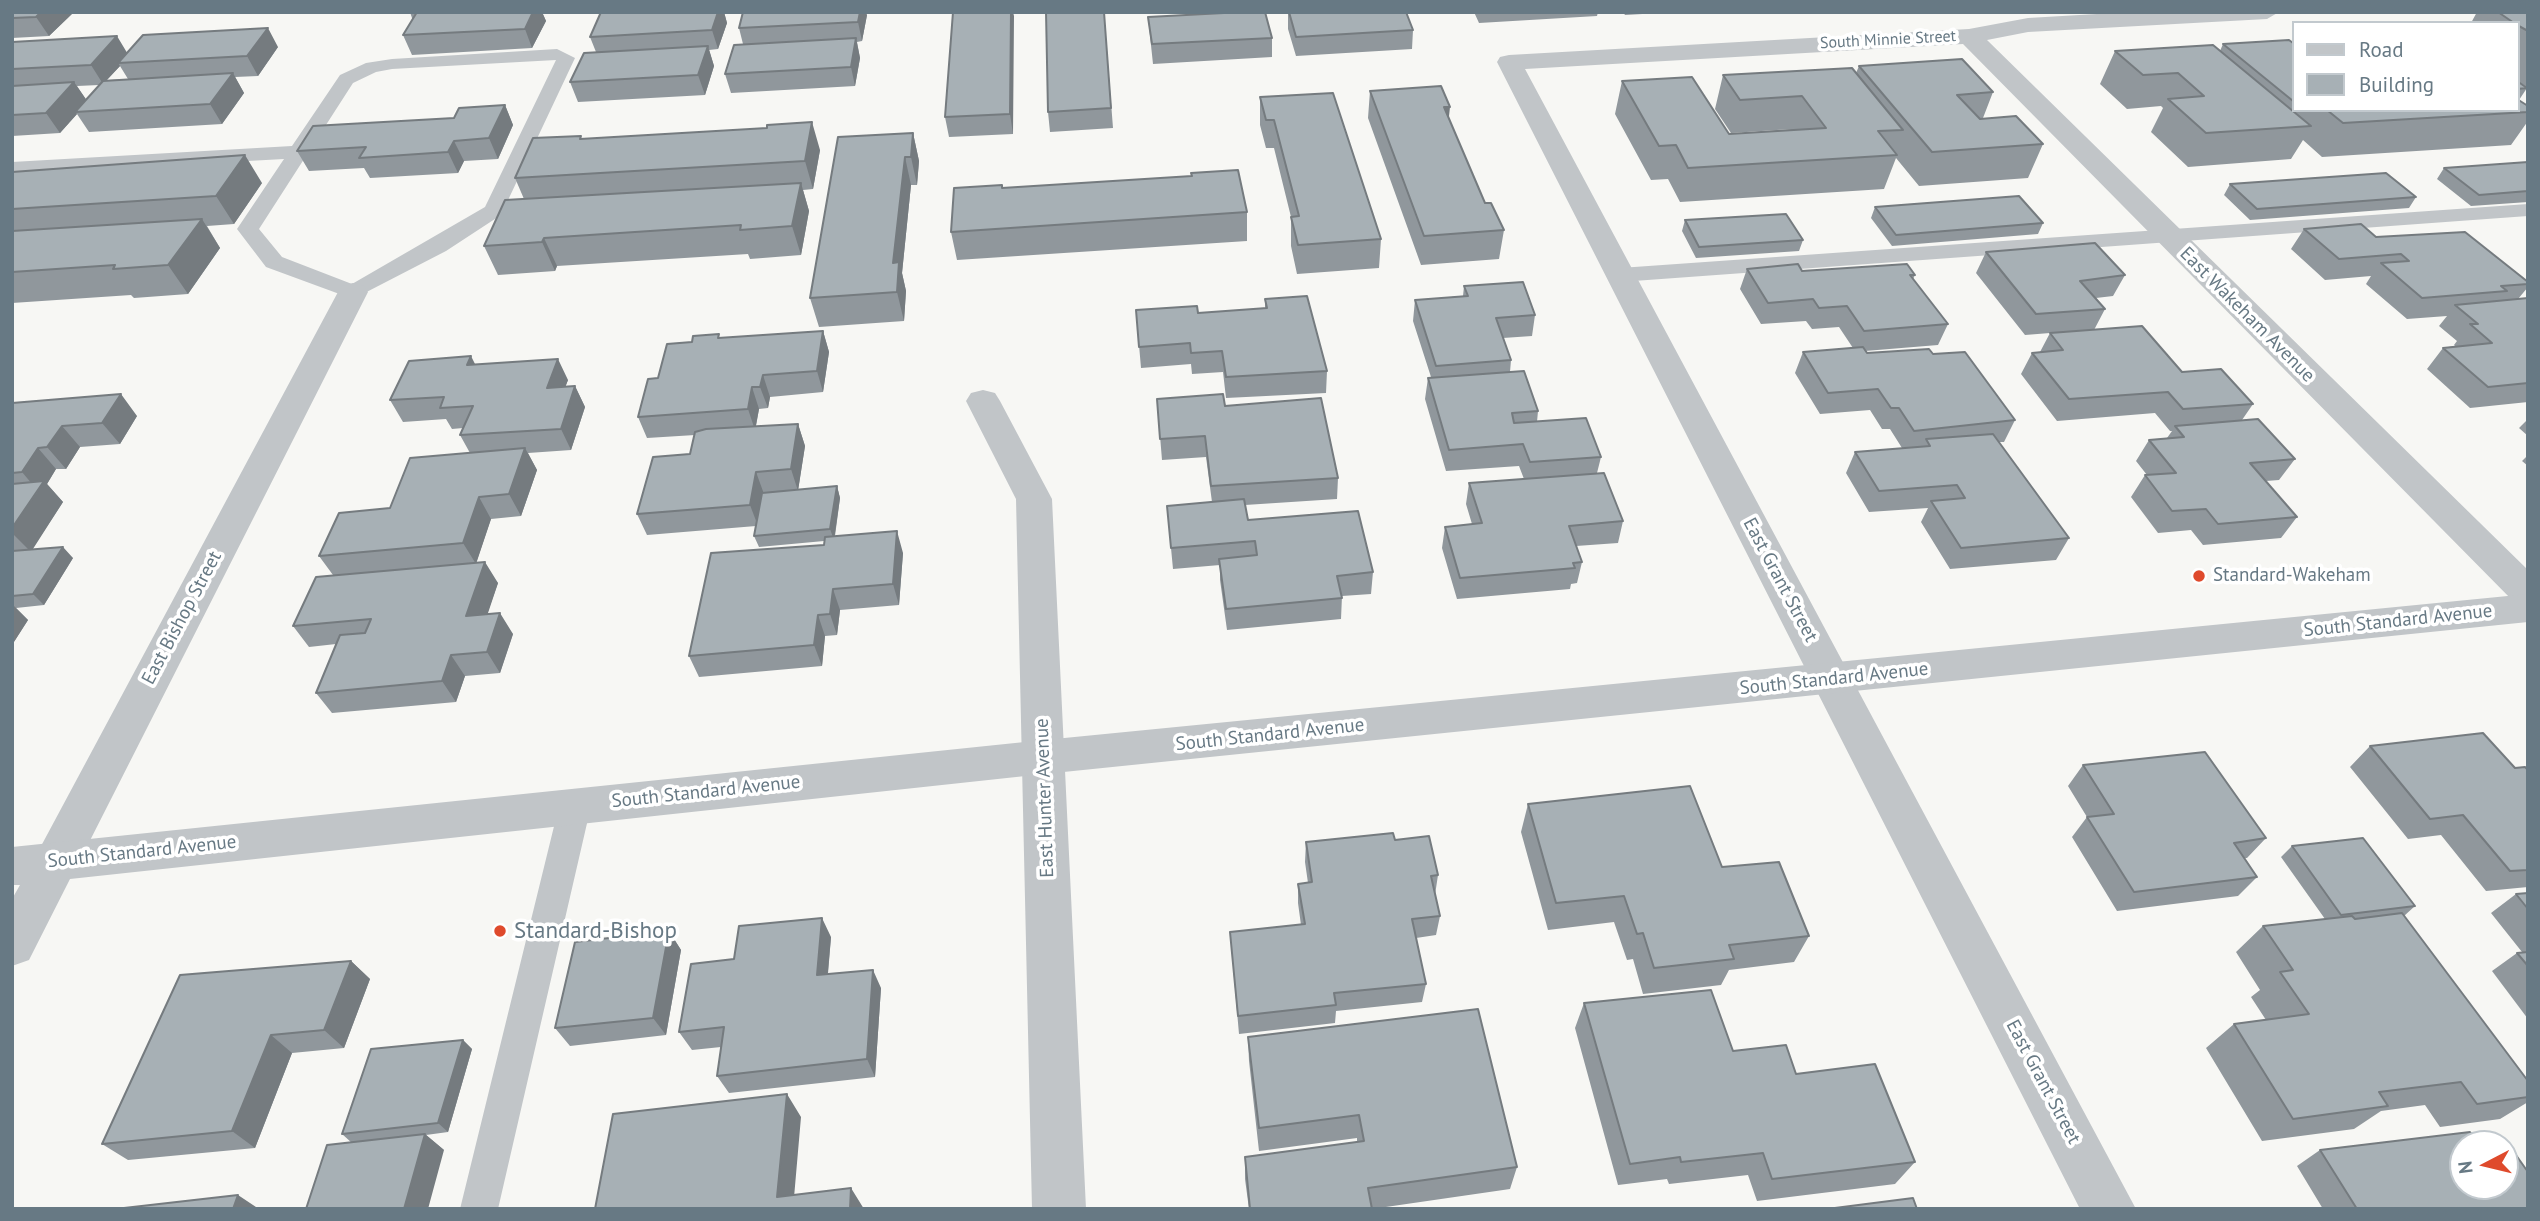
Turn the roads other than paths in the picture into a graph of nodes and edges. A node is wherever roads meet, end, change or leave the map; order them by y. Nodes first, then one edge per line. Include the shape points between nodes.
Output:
1 (2267, 12) edge
2 (1969, 36) junction
3 (1509, 62) joint
4 (299, 152) junction
5 (12, 168) edge
6 (2528, 210) edge
7 (2166, 236) junction
8 (1620, 275) junction
9 (353, 292) junction
10 (983, 401) dead end
11 (2528, 593) edge
12 (2528, 608) edge
13 (1833, 680) junction
14 (1044, 757) junction
15 (575, 806) junction
16 (34, 864) edge
17 (12, 945) edge
18 (479, 1209) edge
19 (1059, 1209) edge
20 (2109, 1209) edge

1 - 2 street, South Minnie Street via 2028,25
2 - 3 street, South Minnie Street
2 - 7 street, East Wakeham Avenue
3 - 8 street, East Grant Street
4 - 5 lane
4 - 9 lane via 248,229 274,262
4 - 9 lane via 346,79 372,67 557,54 566,58 494,211
6 - 7 lane
7 - 8 lane
7 - 11 street, East Wakeham Avenue
8 - 13 street, East Grant Street
9 - 16 street, East Bishop Street
10 - 14 street, East Hunter Avenue via 1034,499
12 - 13 street, South Standard Avenue
13 - 14 street, South Standard Avenue
13 - 20 street, East Grant Street
14 - 15 street, South Standard Avenue
14 - 19 street, East Hunter Avenue
15 - 16 street, South Standard Avenue
15 - 18 lane
16 - 17 street, East Bishop Street

